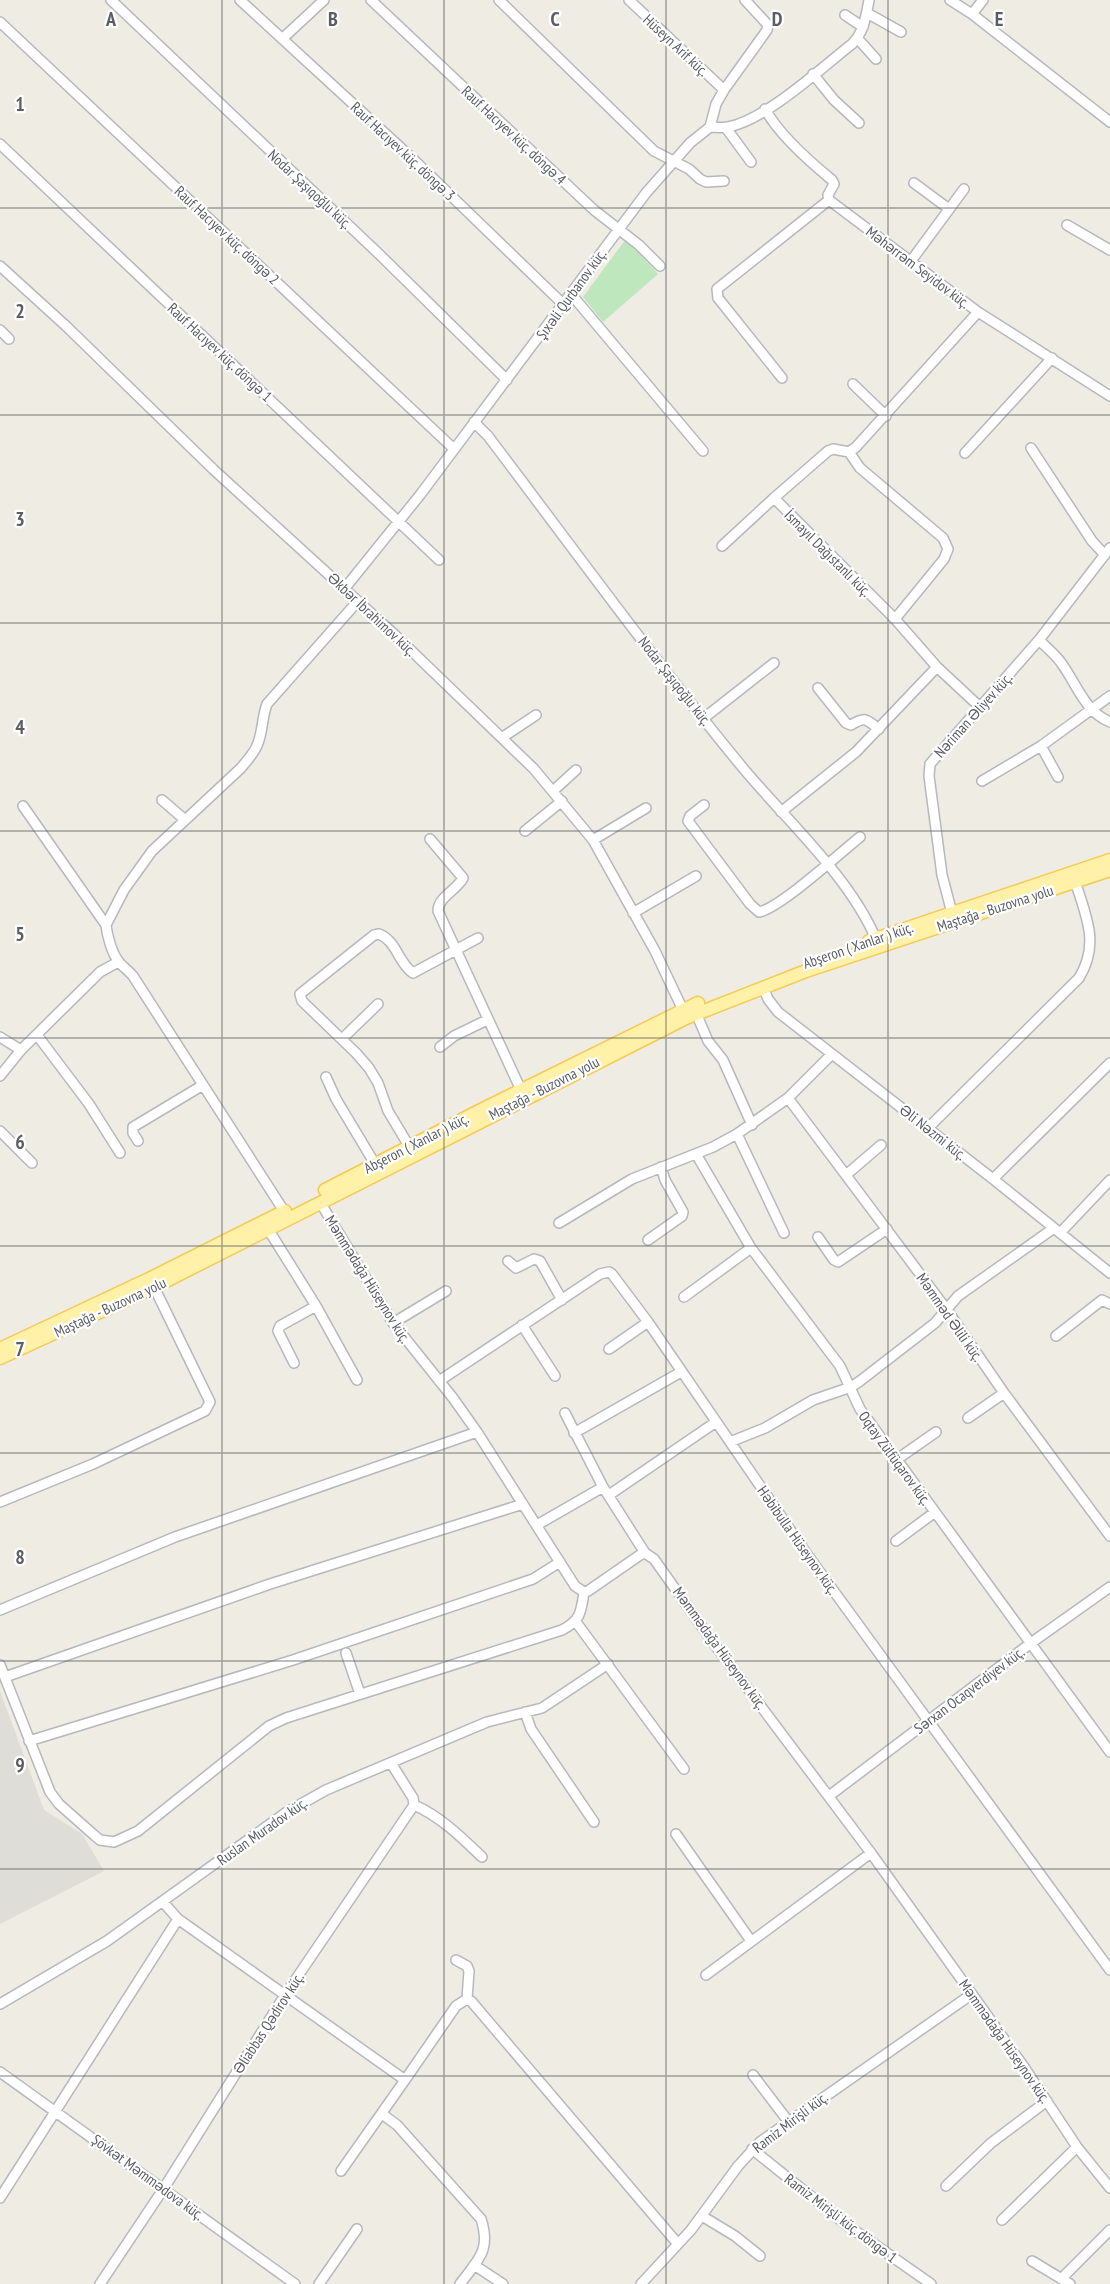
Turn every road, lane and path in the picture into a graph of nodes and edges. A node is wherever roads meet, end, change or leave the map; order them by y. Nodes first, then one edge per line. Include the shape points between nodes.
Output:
1 (111, 0) edge
2 (240, 0) edge
3 (324, 0) edge
4 (370, 0) edge
5 (499, 0) edge
6 (629, 0) edge
7 (745, 0) edge
8 (868, 0) edge
9 (950, 0) edge
10 (982, 0) edge
11 (867, 13) junction
12 (972, 14) junction
13 (845, 15) dead end
14 (0, 22) edge
15 (864, 27) junction
16 (901, 32) dead end
17 (282, 39) junction
18 (858, 39) junction
19 (876, 59) dead end
20 (813, 74) junction
21 (724, 90) junction
22 (765, 110) junction
23 (1110, 122) edge
24 (859, 123) dead end
25 (710, 127) junction
26 (726, 128) junction
27 (0, 144) edge
28 (672, 162) junction
29 (751, 162) dead end
30 (724, 181) dead end
31 (914, 183) dead end
32 (964, 189) dead end
33 (829, 200) junction
34 (949, 209) junction
35 (1068, 225) dead end
36 (618, 228) junction
37 (1110, 250) edge
38 (911, 261) junction
39 (0, 266) edge
40 (660, 266) dead end
41 (571, 294) junction
42 (563, 304) junction
43 (978, 312) junction
44 (0, 330) edge
45 (9, 339) dead end
46 (1052, 358) junction
47 (782, 378) dead end
48 (507, 380) junction
49 (853, 384) dead end
50 (1110, 396) edge
51 (886, 416) junction
52 (474, 422) junction
53 (1031, 448) dead end
54 (454, 449) junction
55 (703, 451) dead end
56 (849, 452) junction
57 (965, 453) dead end
58 (774, 498) junction
59 (399, 521) junction
60 (722, 546) dead end
61 (1108, 552) edge
62 (439, 560) dead end
63 (345, 588) junction
64 (358, 601) junction
65 (895, 619) junction
66 (1039, 640) junction
67 (774, 663) dead end
68 (937, 667) junction
69 (818, 688) dead end
70 (1110, 696) edge
71 (981, 708) junction
72 (1092, 711) junction
73 (536, 715) dead end
74 (704, 718) junction
75 (1110, 722) edge
76 (879, 729) junction
77 (503, 737) junction
78 (1041, 746) junction
79 (576, 770) dead end
80 (1058, 777) dead end
81 (982, 781) dead end
82 (553, 791) junction
83 (162, 800) dead end
84 (562, 801) junction
85 (704, 805) dead end
86 (23, 806) dead end
87 (646, 808) dead end
88 (781, 812) junction
89 (184, 819) junction
90 (525, 831) dead end
91 (860, 837) dead end
92 (430, 839) dead end
93 (593, 840) junction
94 (1110, 860) edge
95 (826, 864) junction
96 (1110, 870) edge
97 (696, 876) dead end
98 (1075, 881) junction
99 (633, 913) junction
100 (952, 913) junction
101 (106, 925) junction
102 (478, 938) dead end
103 (876, 939) junction
104 (455, 950) junction
105 (118, 962) junction
106 (761, 983) junction
107 (378, 1004) dead end
108 (683, 1010) junction
109 (696, 1013) junction
110 (487, 1020) junction
111 (37, 1035) junction
112 (0, 1037) edge
113 (342, 1039) junction
114 (440, 1047) dead end
115 (21, 1050) junction
116 (832, 1054) junction
117 (1110, 1063) edge
118 (0, 1076) edge
119 (326, 1077) dead end
120 (202, 1085) junction
121 (521, 1090) junction
122 (789, 1098) junction
123 (752, 1125) junction
124 (928, 1128) junction
125 (0, 1131) edge
126 (737, 1134) junction
127 (138, 1141) dead end
128 (880, 1144) dead end
129 (409, 1146) junction
130 (120, 1154) dead end
131 (696, 1154) junction
132 (32, 1163) dead end
133 (375, 1164) junction
134 (661, 1167) junction
135 (846, 1175) junction
136 (993, 1179) junction
137 (1110, 1180) edge
138 (320, 1202) junction
139 (284, 1212) junction
140 (559, 1223) dead end
141 (268, 1229) junction
142 (887, 1229) junction
143 (1057, 1230) junction
144 (784, 1233) dead end
145 (818, 1238) dead end
146 (648, 1240) dead end
147 (751, 1248) junction
148 (508, 1261) dead end
149 (1110, 1273) edge
150 (154, 1287) junction
151 (446, 1291) dead end
152 (684, 1297) dead end
153 (562, 1300) junction
154 (1110, 1304) edge
155 (316, 1306) junction
156 (947, 1310) junction
157 (648, 1322) junction
158 (393, 1323) junction
159 (522, 1325) junction
160 (1056, 1336) dead end
161 (0, 1349) edge
162 (609, 1349) dead end
163 (0, 1358) edge
164 (294, 1362) dead end
165 (681, 1372) junction
166 (555, 1376) dead end
167 (357, 1380) dead end
168 (439, 1381) junction
169 (851, 1387) junction
170 (1004, 1393) junction
171 (564, 1413) dead end
172 (968, 1418) dead end
173 (716, 1422) junction
174 (477, 1432) junction
175 (936, 1432) dead end
176 (574, 1433) junction
177 (730, 1442) junction
178 (896, 1460) junction
179 (603, 1487) junction
180 (609, 1495) junction
181 (0, 1502) edge
182 (523, 1504) junction
183 (935, 1512) junction
184 (537, 1526) junction
185 (1110, 1536) edge
186 (896, 1541) dead end
187 (645, 1553) junction
188 (560, 1562) junction
189 (1110, 1587) edge
190 (584, 1592) junction
191 (0, 1610) edge
192 (576, 1622) junction
193 (1031, 1643) junction
194 (346, 1653) dead end
195 (608, 1664) junction
196 (0, 1665) edge
197 (5, 1677) junction
198 (360, 1695) junction
199 (525, 1712) junction
200 (929, 1719) junction
201 (30, 1741) junction
202 (1110, 1752) edge
203 (391, 1763) junction
204 (684, 1769) dead end
205 (829, 1797) junction
206 (414, 1805) junction
207 (594, 1822) dead end
208 (676, 1834) dead end
209 (871, 1853) junction
210 (482, 1857) dead end
211 (163, 1902) junction
212 (178, 1919) junction
213 (752, 1941) junction
214 (456, 1960) dead end
215 (1110, 1970) edge
216 (706, 1975) dead end
217 (972, 1994) junction
218 (285, 1995) junction
219 (466, 1999) junction
220 (0, 2004) edge
221 (0, 2072) edge
222 (753, 2075) dead end
223 (405, 2080) junction
224 (1047, 2102) junction
225 (56, 2111) junction
226 (382, 2114) junction
227 (789, 2121) junction
228 (1077, 2147) junction
229 (752, 2149) junction
230 (341, 2171) dead end
231 (946, 2186) dead end
232 (164, 2188) junction
233 (1110, 2188) edge
234 (0, 2198) edge
235 (702, 2216) junction
236 (1002, 2220) dead end
237 (357, 2229) dead end
238 (1110, 2230) edge
239 (678, 2244) junction
240 (760, 2256) dead end
241 (1032, 2261) dead end
242 (474, 2265) junction
243 (1060, 2279) junction
244 (927, 2283) edge
245 (100, 2284) edge
246 (295, 2284) edge
247 (320, 2284) edge
248 (460, 2284) edge
249 (503, 2284) edge
250 (641, 2284) edge
251 (1070, 2284) edge

1 - 48 street, Nodar Şaşıqoğlu küç.
2 - 17 street, Rauf Hacıyev küç. döngə 3
3 - 17 street
4 - 36 street, Rauf Hacıyev küç. döngə 4
5 - 28 street via 654,151
6 - 21 street, Hüseyn Arif küç.
7 - 21 street, Şıxəli Qurbanov küç. via 765,20 767,30
8 - 11 street
9 - 12 street
10 - 12 street
11 - 15 street
11 - 16 street
12 - 23 street
13 - 15 street
14 - 54 street, Rauf Hacıyev küç. döngə 2
15 - 18 street
17 - 42 street, Rauf Hacıyev küç. döngə 3
18 - 19 street
18 - 20 street
20 - 22 street
20 - 24 street
21 - 25 street, Şıxəli Qurbanov küç.
22 - 26 street
22 - 33 street via 812,164 832,180
25 - 26 street
25 - 28 street, Şıxəli Qurbanov küç.
26 - 29 street
27 - 59 street, Rauf Hacıyev küç. döngə 1
28 - 30 street via 706,182
28 - 36 street, Şıxəli Qurbanov küç.
31 - 34 street
32 - 34 street
33 - 38 street, Məhərrəm Seyidov küç.
33 - 47 street via 717,289 718,298
34 - 38 street
35 - 37 street
36 - 40 street, Rauf Hacıyev küç. döngə 4
36 - 41 street, Şıxəli Qurbanov küç.
38 - 43 street, Məhərrəm Seyidov küç.
39 - 63 street, Əkbər İbrahimov küç. via 214,470
41 - 42 street, Şıxəli Qurbanov küç.
41 - 55 street
42 - 48 street, Şıxəli Qurbanov küç.
43 - 46 street, Məhərrəm Seyidov küç.
43 - 51 street
44 - 45 street
46 - 50 street, Məhərrəm Seyidov küç.
46 - 57 street
48 - 52 street, Şıxəli Qurbanov küç.
49 - 51 street
51 - 56 street
52 - 54 street, Şıxəli Qurbanov küç.
52 - 74 street, Nodar Şaşıqoğlu küç.
53 - 61 street via 1092,541
54 - 59 street, Şıxəli Qurbanov küç.
56 - 58 street, İsmayıl Dağıstanlı küç. via 828,451
56 - 65 street via 860,468 943,538 948,549
58 - 60 street
58 - 65 street, İsmayıl Dağıstanlı küç.
59 - 62 street, Rauf Hacıyev küç. döngə 1
59 - 63 street, Şıxəli Qurbanov küç.
61 - 66 street, Nəriman Əliyev küç.
63 - 64 street, Əkbər İbrahimov küç.
64 - 77 street, Əkbər İbrahimov küç.
64 - 89 street via 267,704 253,754
65 - 68 street, İsmayıl Dağıstanlı küç.
66 - 71 street, Nəriman Əliyev küç.
66 - 72 street via 1061,663
67 - 74 street
68 - 71 street, İsmayıl Dağıstanlı küç.
68 - 76 street
69 - 76 street via 846,723 851,725 865,718
70 - 72 street
71 - 100 street, Nəriman Əliyev küç. via 928,769 942,875
72 - 75 street
72 - 78 street
73 - 77 street
74 - 88 street, Nodar Şaşıqoğlu küç.
76 - 88 street
77 - 82 street, Əkbər İbrahimov küç.
78 - 80 street
78 - 81 street
79 - 82 street
82 - 84 street, Əkbər İbrahimov küç.
83 - 89 street
84 - 90 street
84 - 93 street, Əkbər İbrahimov küç.
85 - 95 street via 688,821 759,912 772,907
86 - 101 street
87 - 93 street
88 - 95 street, Nodar Şaşıqoğlu küç.
89 - 101 street via 141,863
91 - 95 street
92 - 104 street via 463,878 438,906
93 - 99 street, Əkbər İbrahimov küç.
94 - 100 main road, Abşeron ( Xanlar ) küç.
95 - 103 street, Nodar Şaşıqoğlu küç. via 866,915
96 - 98 main road, Maştağa - Buzovna yolu
97 - 99 street
98 - 106 main road, Maştağa - Buzovna yolu
98 - 124 street via 1091,941 1084,969
99 - 108 street, Əkbər İbrahimov küç.
100 - 103 main road, Abşeron ( Xanlar ) küç.
101 - 105 street
102 - 104 street
103 - 106 main road, Abşeron ( Xanlar ) küç.
104 - 110 street
104 - 113 street via 413,973 390,940 374,935 300,994
105 - 111 street via 100,972
105 - 120 street via 133,976
106 - 108 main road, Abşeron ( Xanlar ) küç.
106 - 109 main road, Maştağa - Buzovna yolu
106 - 116 street, Əli Nəzmi küç. via 778,1012
107 - 113 street
108 - 121 main road, Abşeron ( Xanlar ) küç.
109 - 123 street via 708,1041 723,1060
109 - 138 main road, Maştağa - Buzovna yolu
110 - 114 street
110 - 121 street
111 - 115 street
111 - 130 street via 89,1104
112 - 115 street
113 - 129 street via 374,1074 388,1111
115 - 118 street
116 - 122 street
116 - 124 street, Əli Nəzmi küç.
117 - 136 street
119 - 133 street
120 - 127 street via 133,1127
120 - 139 street
121 - 129 main road, Abşeron ( Xanlar ) küç.
122 - 123 street
122 - 135 street, Məmməd Əlili küç.
123 - 126 street
124 - 136 street, Əli Nəzmi küç.
125 - 132 street
126 - 131 street
126 - 144 street
128 - 135 street
129 - 133 main road, Abşeron ( Xanlar ) küç.
131 - 134 street
131 - 147 street, Oqtay Zülfüqarov küç.
133 - 139 main road, Abşeron ( Xanlar ) küç.
134 - 140 street via 632,1179
134 - 146 street via 683,1212
135 - 142 street, Məmməd Əlili küç.
136 - 143 street, Əli Nəzmi küç.
137 - 143 street
138 - 141 main road, Maştağa - Buzovna yolu
138 - 158 street, Məmmədağa Hüseynov küç.
139 - 161 main road, Abşeron ( Xanlar ) küç.
141 - 150 main road, Maştağa - Buzovna yolu
141 - 155 street
142 - 145 street via 838,1262
142 - 156 street, Məmməd Əlili küç.
143 - 149 street, Əli Nəzmi küç.
143 - 156 street via 958,1296
147 - 152 street
147 - 169 street, Oqtay Zülfüqarov küç. via 840,1366
148 - 153 street via 516,1268 534,1259 540,1261
150 - 163 main road, Maştağa - Buzovna yolu
150 - 181 street via 209,1406 93,1464
151 - 158 street
153 - 157 street, Həbibulla Hüseynov küç. via 609,1272
153 - 159 street, Həbibulla Hüseynov küç.
154 - 160 street via 1102,1300
155 - 164 street via 280,1326 278,1331
155 - 167 street
156 - 169 street
156 - 170 street, Məmməd Əlili küç.
157 - 162 street
157 - 165 street, Həbibulla Hüseynov küç.
158 - 168 street, Məmmədağa Hüseynov küç.
159 - 166 street
159 - 168 street, Həbibulla Hüseynov küç.
165 - 173 street, Həbibulla Hüseynov küç.
165 - 176 street
168 - 174 street, Məmmədağa Hüseynov küç.
169 - 177 street via 813,1400 765,1428
169 - 178 street, Oqtay Zülfüqarov küç. via 855,1402
170 - 172 street
170 - 185 street, Məmməd Əlili küç.
171 - 176 street, Məmmədağa Hüseynov küç.
173 - 177 street, Həbibulla Hüseynov küç.
173 - 180 street
174 - 182 street, Məmmədağa Hüseynov küç.
174 - 191 street via 176,1537
175 - 178 street
176 - 179 street, Məmmədağa Hüseynov küç.
177 - 200 street, Həbibulla Hüseynov küç. via 806,1553
178 - 183 street, Oqtay Zülfüqarov küç.
179 - 180 street, Məmmədağa Hüseynov küç.
179 - 184 street
180 - 187 street, Məmmədağa Hüseynov küç.
182 - 184 street, Məmmədağa Hüseynov küç.
182 - 197 street via 270,1584
183 - 186 street
183 - 193 street, Oqtay Zülfüqarov küç.
184 - 188 street, Məmmədağa Hüseynov küç.
187 - 190 street
187 - 205 street, Məmmədağa Hüseynov küç. via 668,1576
188 - 190 street, Məmmədağa Hüseynov küç. via 575,1586
188 - 201 street via 533,1579 293,1660
189 - 193 street, Sərxan Ocaqverdiyev küç.
190 - 192 street
192 - 195 street
192 - 198 street via 562,1630
193 - 200 street, Sərxan Ocaqverdiyev küç.
193 - 202 street, Oqtay Zülfüqarov küç.
194 - 198 street
195 - 199 street, Ruslan Muradov küç. via 554,1702
195 - 204 street
196 - 197 street
197 - 201 street
198 - 201 street via 269,1726 147,1825 114,1842 100,1840 55,1800
199 - 203 street, Ruslan Muradov küç. via 487,1722
199 - 207 street via 531,1729
200 - 205 street, Sərxan Ocaqverdiyev küç.
200 - 215 street, Həbibulla Hüseynov küç.
203 - 206 street
203 - 211 street, Ruslan Muradov küç. via 302,1802
205 - 209 street, Məmmədağa Hüseynov küç.
206 - 210 street via 462,1837
206 - 218 street, Əliabbas Qədirov küç.
208 - 213 street
209 - 213 street
209 - 217 street, Məmmədağa Hüseynov küç.
211 - 212 street
211 - 220 street, Ruslan Muradov küç. via 107,1941
212 - 218 street
212 - 225 street
213 - 216 street
214 - 219 street via 467,1965 469,1971
217 - 224 street, Məmmədağa Hüseynov küç.
217 - 227 street, Ramiz Mirişli küç.
218 - 223 street
218 - 232 street, Əliabbas Qədirov küç.
219 - 223 street via 456,2006
219 - 239 street via 477,2006
221 - 225 street, Şövkət Məmmədova küç.
222 - 227 street
223 - 226 street
224 - 228 street, Məmmədağa Hüseynov küç.
224 - 231 street via 991,2143
225 - 232 street, Şövkət Məmmədova küç.
225 - 234 street
226 - 230 street
226 - 242 street via 397,2125 481,2218 484,2248
227 - 229 street, Ramiz Mirişli küç.
228 - 233 street, Məmmədağa Hüseynov küç.
228 - 236 street
229 - 235 street, Ramiz Mirişli küç.
229 - 244 street, Ramiz Mirişli küç. döngə 1
232 - 245 street, Əliabbas Qədirov küç.
232 - 246 street, Şövkət Məmmədova küç.
235 - 239 street, Ramiz Mirişli küç.
235 - 240 street
237 - 247 street
238 - 243 street
239 - 250 street, Ramiz Mirişli küç.
241 - 243 street
242 - 248 street
242 - 249 street
243 - 251 street

